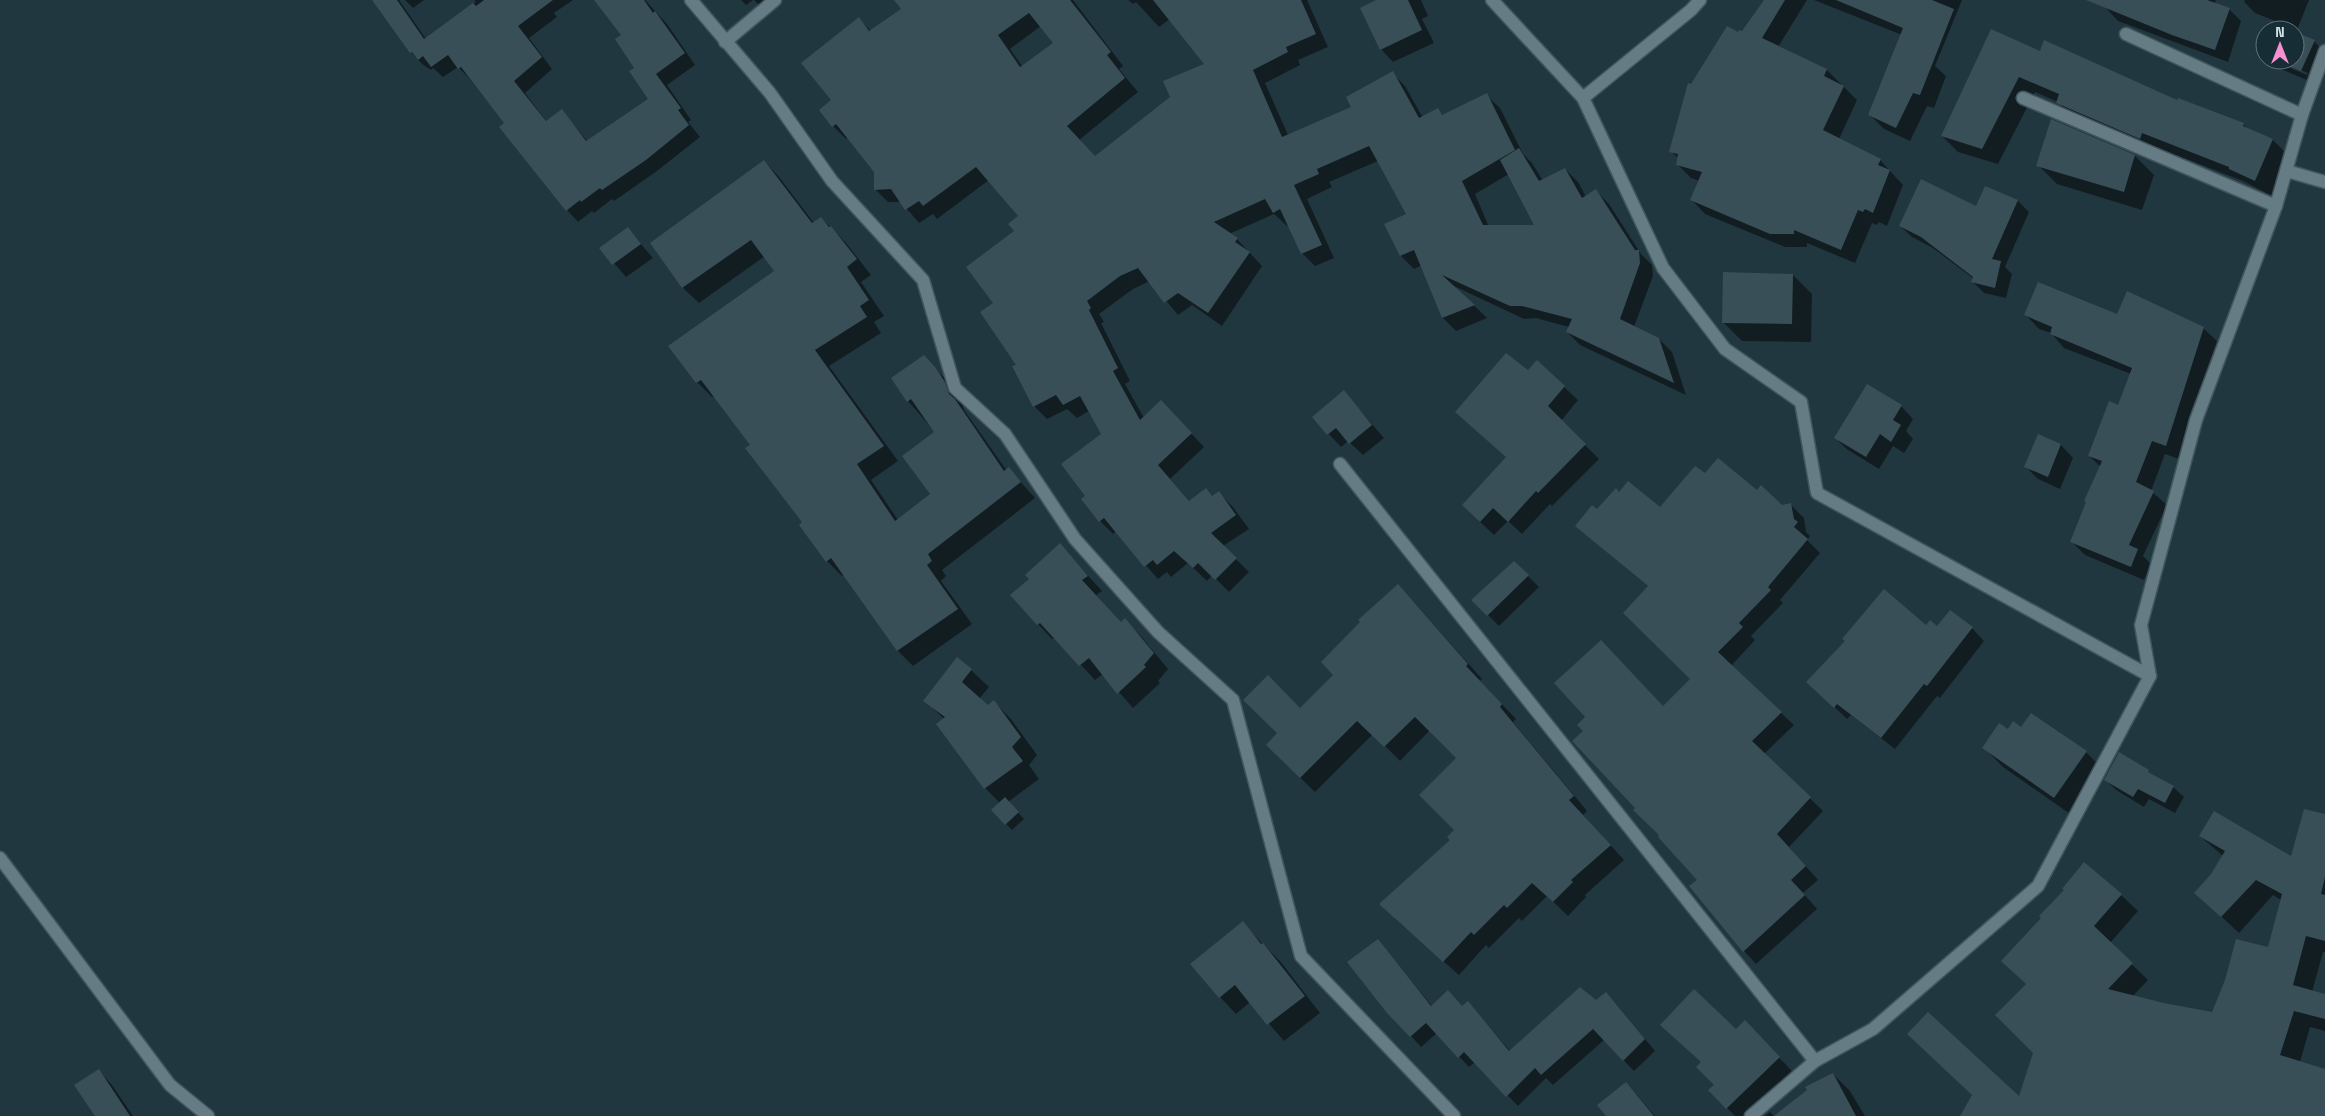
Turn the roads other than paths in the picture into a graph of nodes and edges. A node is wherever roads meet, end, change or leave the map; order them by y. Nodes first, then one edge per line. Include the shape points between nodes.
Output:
1 (691, 0) edge
2 (775, 0) edge
3 (1492, 0) edge
4 (1700, 0) edge
5 (2126, 34) dead end
6 (725, 42) junction
7 (2325, 50) edge
8 (1583, 98) junction
9 (2023, 98) dead end
10 (2302, 115) junction
11 (2288, 171) junction
12 (2325, 182) edge
13 (2276, 206) junction
14 (1340, 464) dead end
15 (2150, 676) junction
16 (0, 858) edge
17 (1815, 1061) junction
18 (208, 1116) edge
19 (1454, 1116) edge
20 (1751, 1116) edge

1 - 6 street
2 - 6 street
3 - 8 street
4 - 8 street
5 - 10 street
6 - 19 street via 770,93 832,181 923,280 955,388 1005,434 1075,540 1158,632 1233,700 1301,956
7 - 10 street
8 - 15 street via 1663,268 1724,349 1801,402 1817,493
9 - 13 street
10 - 11 street
11 - 12 street
11 - 13 street
13 - 15 street via 2196,420 2141,625
14 - 17 street
15 - 17 street via 2038,886 1873,1030
16 - 18 street via 170,1086
17 - 20 street

